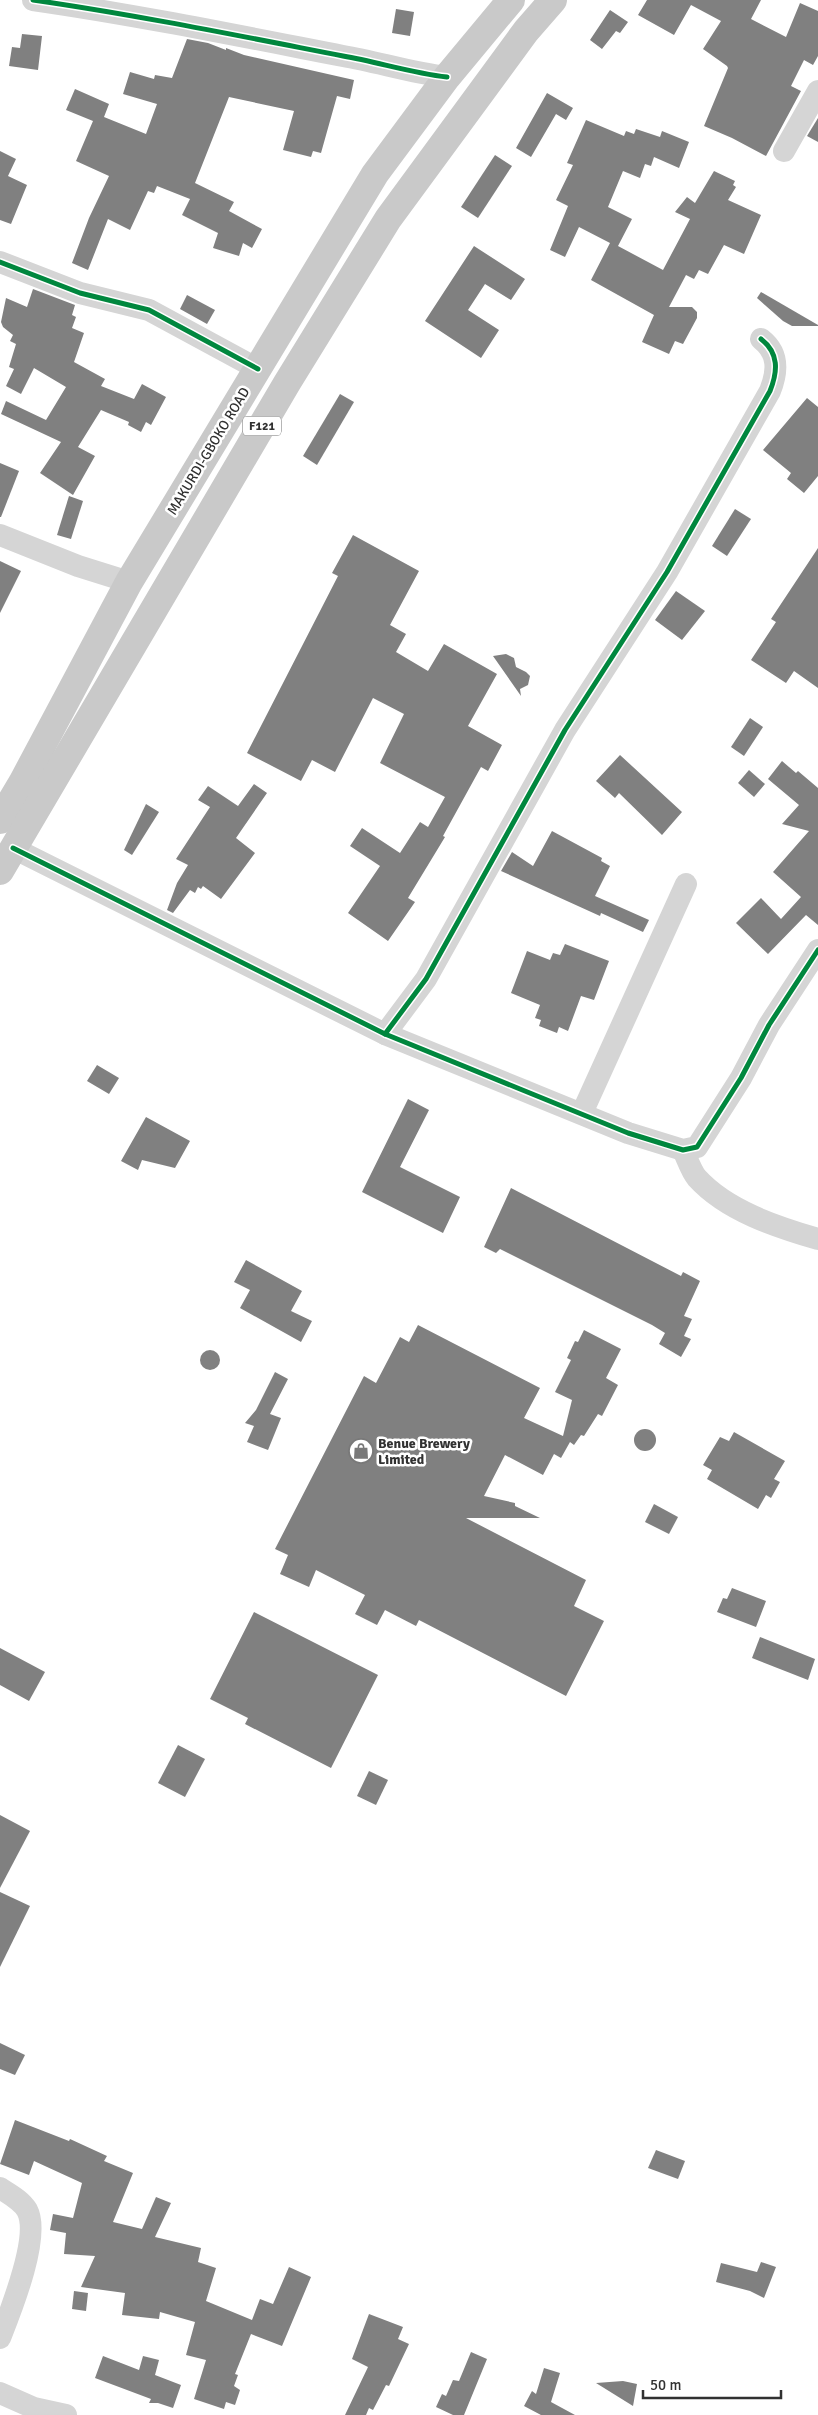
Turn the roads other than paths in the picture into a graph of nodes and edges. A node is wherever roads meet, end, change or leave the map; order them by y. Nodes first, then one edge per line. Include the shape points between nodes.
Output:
1 (33, 0) edge
2 (511, 0) edge
3 (553, 0) edge
4 (447, 77) junction
5 (818, 91) edge
6 (784, 151) dead end
7 (0, 262) edge
8 (760, 339) dead end
9 (258, 369) junction
10 (0, 535) edge
11 (129, 582) junction
12 (0, 820) edge
13 (6, 859) edge
14 (686, 884) dead end
15 (818, 950) edge
16 (385, 1034) junction
17 (582, 1114) junction
18 (683, 1150) junction
19 (818, 1240) edge
20 (0, 2188) edge
21 (0, 2338) edge
22 (0, 2393) edge
23 (66, 2415) edge

1 - 4 street via 224,32
2 - 4 main road, MAKURDI-GBOKO ROAD / F121
3 - 13 main road, F121 via 526,31 388,219
4 - 9 main road, MAKURDI-GBOKO ROAD / F121 via 375,174
5 - 6 street
7 - 9 street via 80,293 149,310
8 - 16 street via 775,360 777,375 770,391 667,572 565,730 426,979
9 - 11 main road, MAKURDI-GBOKO ROAD / F121
10 - 11 street
11 - 12 main road, MAKURDI-GBOKO ROAD / F121
13 - 16 street
14 - 17 street
15 - 18 street via 769,1024 741,1078 697,1147
16 - 17 street
17 - 18 street
18 - 19 street via 696,1177 728,1203 780,1228
20 - 21 street via 23,2204 32,2226 28,2250
22 - 23 street via 34,2408

